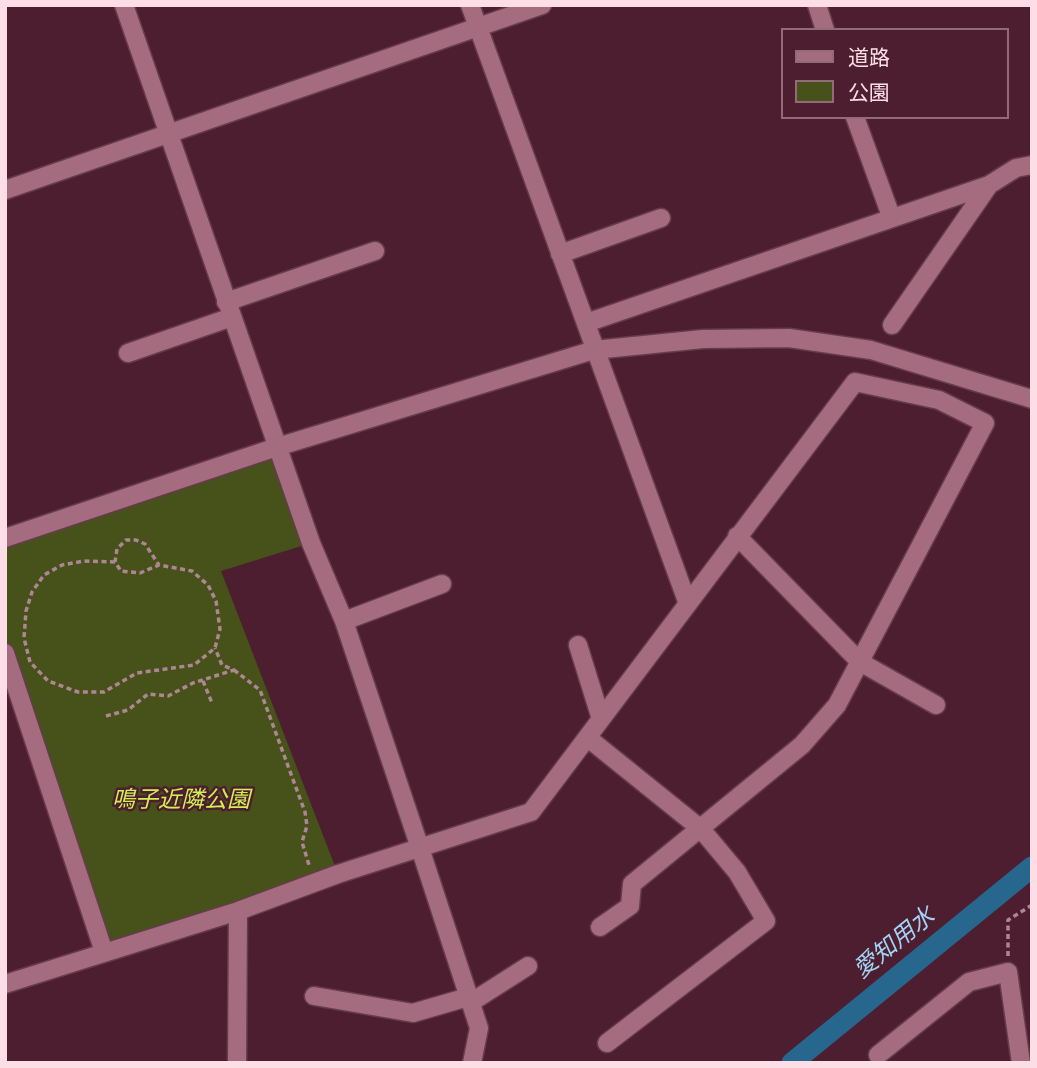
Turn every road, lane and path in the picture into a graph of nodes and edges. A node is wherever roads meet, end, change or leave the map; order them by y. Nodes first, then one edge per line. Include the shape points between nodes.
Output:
1 (124, 5) edge
2 (470, 5) edge
3 (542, 5) edge
4 (817, 5) edge
5 (478, 27) junction
6 (824, 28) edge
7 (856, 119) edge
8 (167, 132) junction
9 (1032, 165) edge
10 (989, 185) junction
11 (5, 190) edge
12 (891, 216) junction
13 (661, 218) dead end
14 (375, 251) dead end
15 (560, 254) junction
16 (229, 309) junction
17 (586, 323) junction
18 (892, 325) dead end
19 (594, 350) junction
20 (128, 353) dead end
21 (1032, 399) edge
22 (277, 447) junction
23 (737, 536) junction
24 (5, 538) edge
25 (115, 562) junction
26 (159, 565) junction
27 (442, 583) dead end
28 (688, 604) junction
29 (344, 621) junction
30 (578, 645) dead end
31 (215, 648) junction
32 (5, 653) edge
33 (860, 662) junction
34 (234, 670) junction
35 (203, 681) junction
36 (212, 703) dead end
37 (936, 705) dead end
38 (106, 716) dead end
39 (601, 719) junction
40 (588, 738) junction
41 (701, 829) junction
42 (420, 848) junction
43 (315, 884) junction
44 (1032, 905) edge
45 (238, 911) junction
46 (600, 927) dead end
47 (104, 952) junction
48 (528, 966) dead end
49 (1008, 972) junction
50 (5, 984) edge
51 (314, 996) dead end
52 (469, 1000) junction
53 (607, 1043) dead end
54 (878, 1055) dead end
55 (237, 1063) edge
56 (472, 1063) edge
57 (1021, 1063) edge

1 - 8 street
2 - 5 street
3 - 5 street
4 - 6 street
5 - 8 street
5 - 15 street
7 - 12 street
8 - 11 street
8 - 16 street
9 - 10 street via 1016,168
10 - 12 street
10 - 18 street
12 - 17 street
13 - 15 street
14 - 16 street
15 - 17 street
16 - 20 street
16 - 22 street
17 - 19 street
19 - 21 street via 703,339 789,338 871,350
19 - 22 street
19 - 28 street
22 - 24 street
22 - 29 street
23 - 28 street
23 - 33 street
23 - 33 street via 855,382 939,400 985,424
25 - 26 path via 121,571 140,573
25 - 26 path via 117,549 126,540 136,540 145,544
25 - 31 path via 62,565 44,575 32,592 24,638 30,662 48,681 78,692 104,692 137,673 194,665
26 - 31 path via 192,571 208,584 220,629
27 - 29 street
28 - 39 street
29 - 42 street
30 - 39 street
31 - 34 path via 222,665
32 - 47 street
33 - 37 street
33 - 41 street via 836,705 802,745
34 - 35 path
34 - 43 path via 260,690 305,812 302,842
35 - 36 path
35 - 38 path via 168,696 148,694 128,710
39 - 40 street
40 - 41 street
40 - 42 street via 531,812
41 - 46 street via 632,884 630,906
41 - 53 street via 737,872 766,921
42 - 43 street
42 - 52 street
43 - 45 street
44 - 49 path via 1008,920
45 - 47 street
45 - 55 street
47 - 50 street
48 - 52 street
49 - 54 street via 969,982
49 - 57 street
51 - 52 street via 413,1013
52 - 56 street via 479,1028

